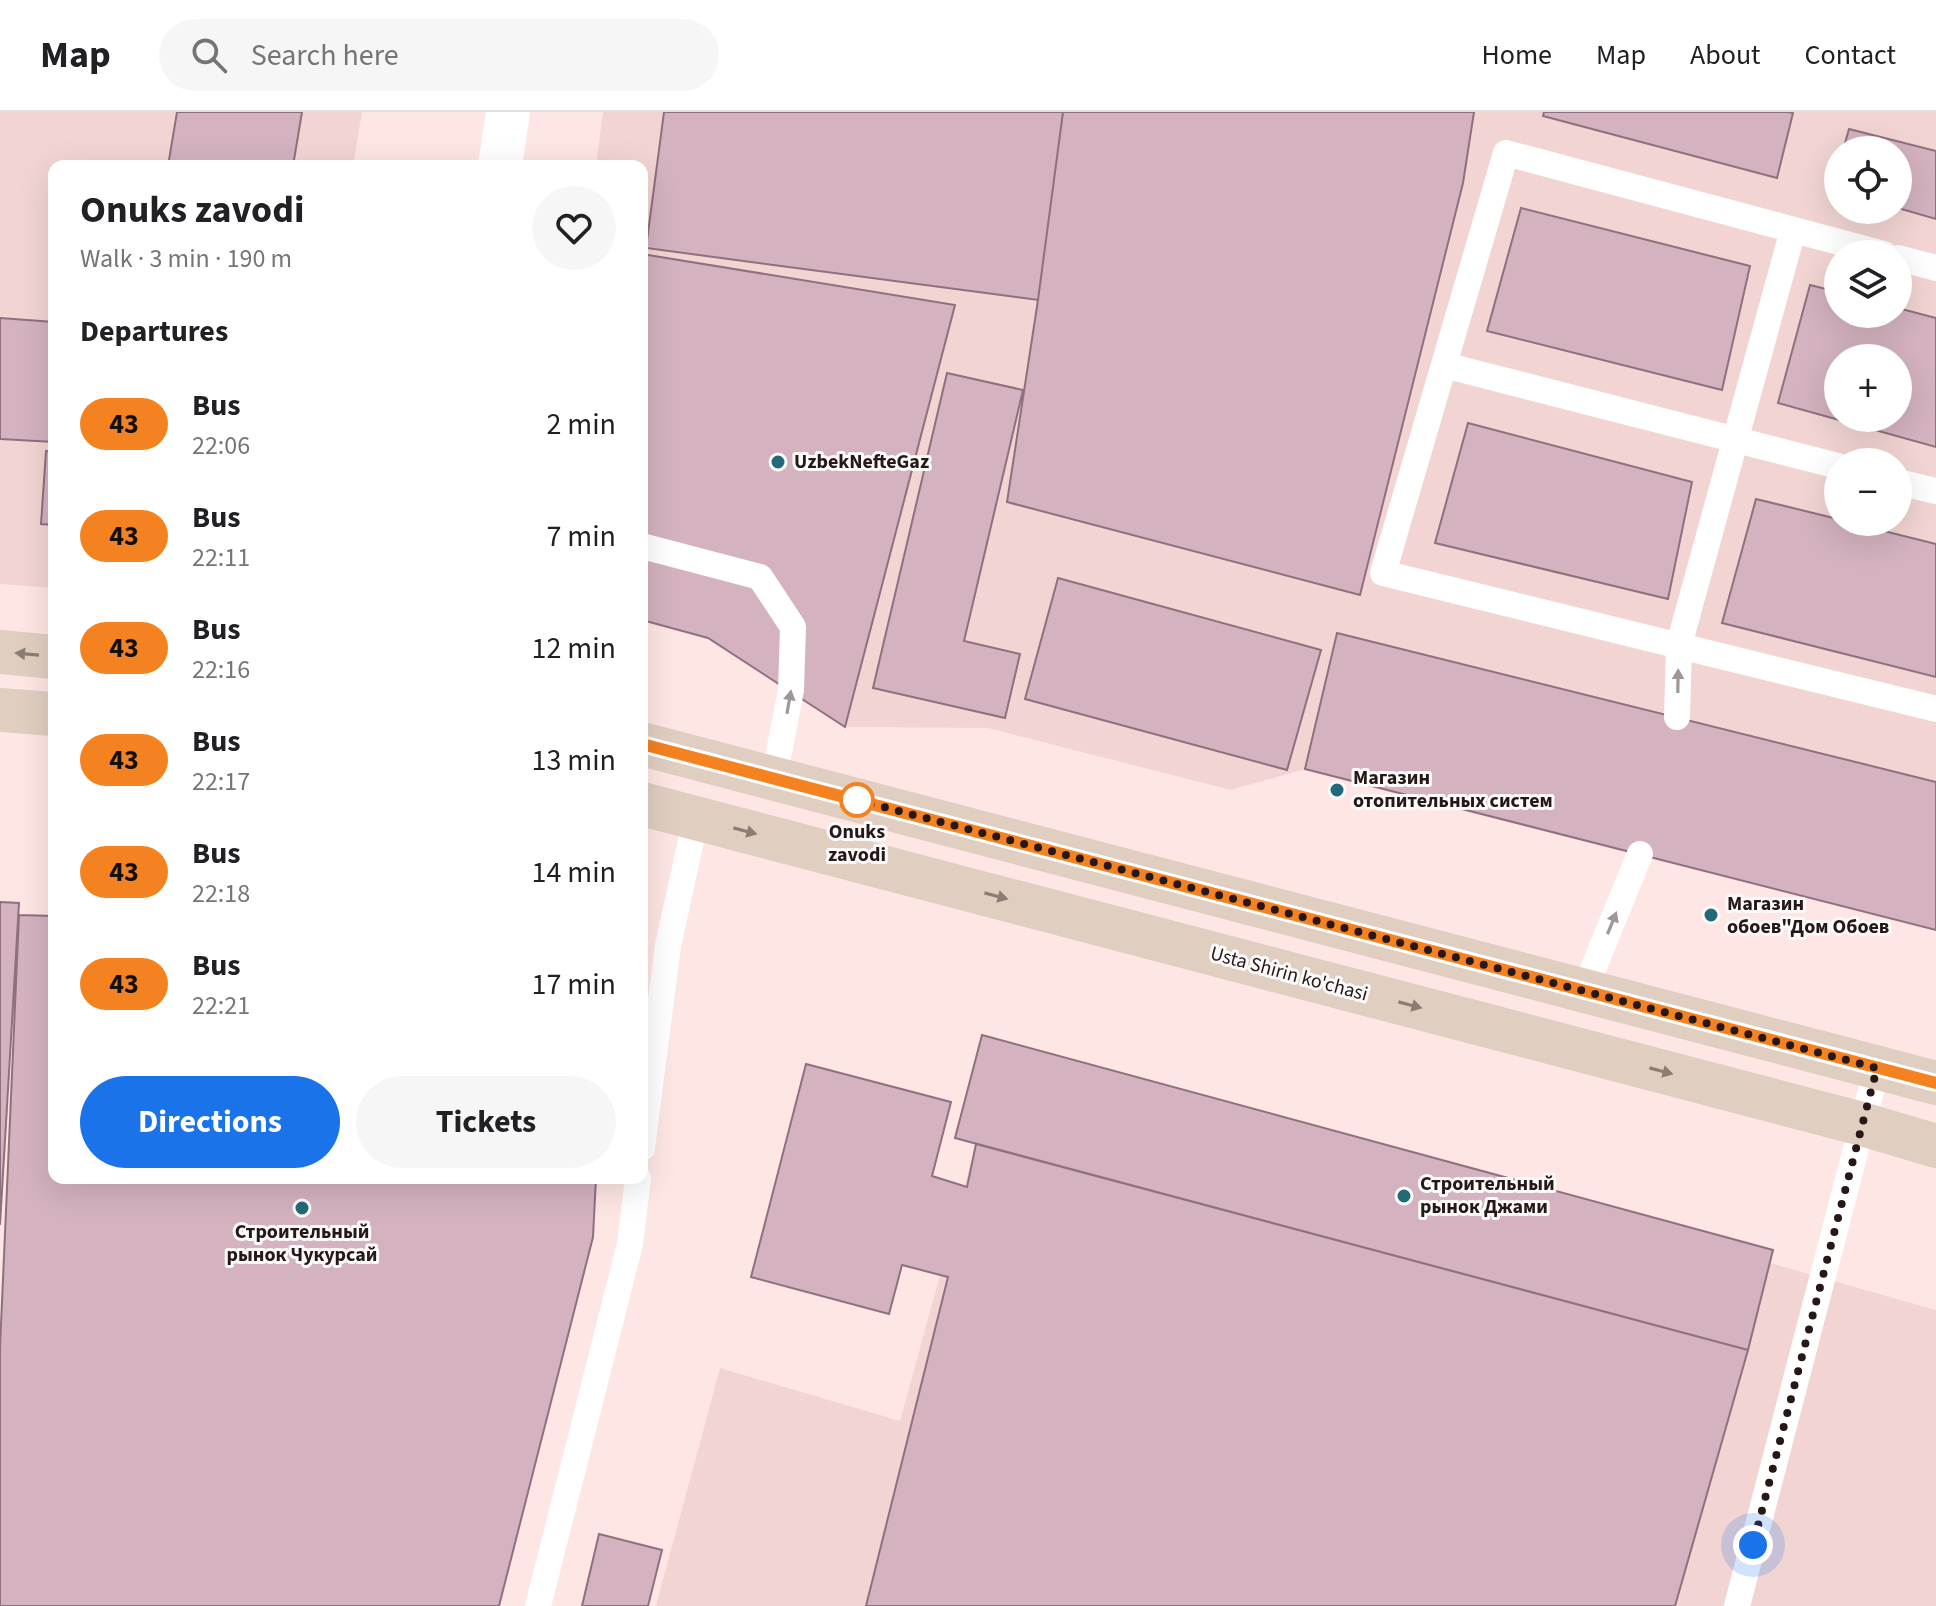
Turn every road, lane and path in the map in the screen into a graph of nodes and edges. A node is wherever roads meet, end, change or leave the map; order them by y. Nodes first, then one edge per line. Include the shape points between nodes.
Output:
1 (508, 112) edge
2 (501, 160) edge
3 (1793, 230) junction
4 (1831, 240) edge
5 (1912, 262) edge
6 (1936, 268) edge
7 (1444, 365) junction
8 (1735, 439) junction
9 (1824, 462) edge
10 (1912, 485) edge
11 (1936, 491) edge
12 (648, 548) edge
13 (1679, 645) junction
14 (0, 652) edge
15 (48, 656) edge
16 (1936, 709) edge
17 (0, 710) edge
18 (48, 714) edge
19 (1677, 717) dead end
20 (648, 746) edge
21 (774, 778) junction
22 (648, 806) edge
23 (696, 818) junction
24 (1640, 854) dead end
25 (1584, 991) junction
26 (1877, 1068) junction
27 (1936, 1083) edge
28 (648, 1101) edge
29 (1862, 1124) junction
30 (1936, 1146) edge
31 (637, 1184) edge
32 (538, 1606) edge
33 (1737, 1606) edge

1 - 2 street
3 - 4 lane
3 - 7 lane via 1506,153
3 - 8 lane
5 - 6 lane
7 - 8 lane
7 - 13 lane via 1383,573
8 - 9 lane
8 - 13 lane
10 - 11 lane
21 -> 12 lane via 791,690 793,627 760,577
13 - 16 lane
19 -> 13 lane
15 -> 14 main road
17 - 18 main road
20 - 21 main road
21 - 25 main road
22 - 23 main road, Usta Shirin ko'chasi
23 - 28 lane via 668,946
23 -> 29 main road, Usta Shirin ko'chasi
25 -> 24 lane
25 - 26 main road
26 - 27 main road
26 - 29 lane
29 - 30 main road, Usta Shirin ko'chasi
29 - 33 lane
31 - 32 lane via 630,1244

